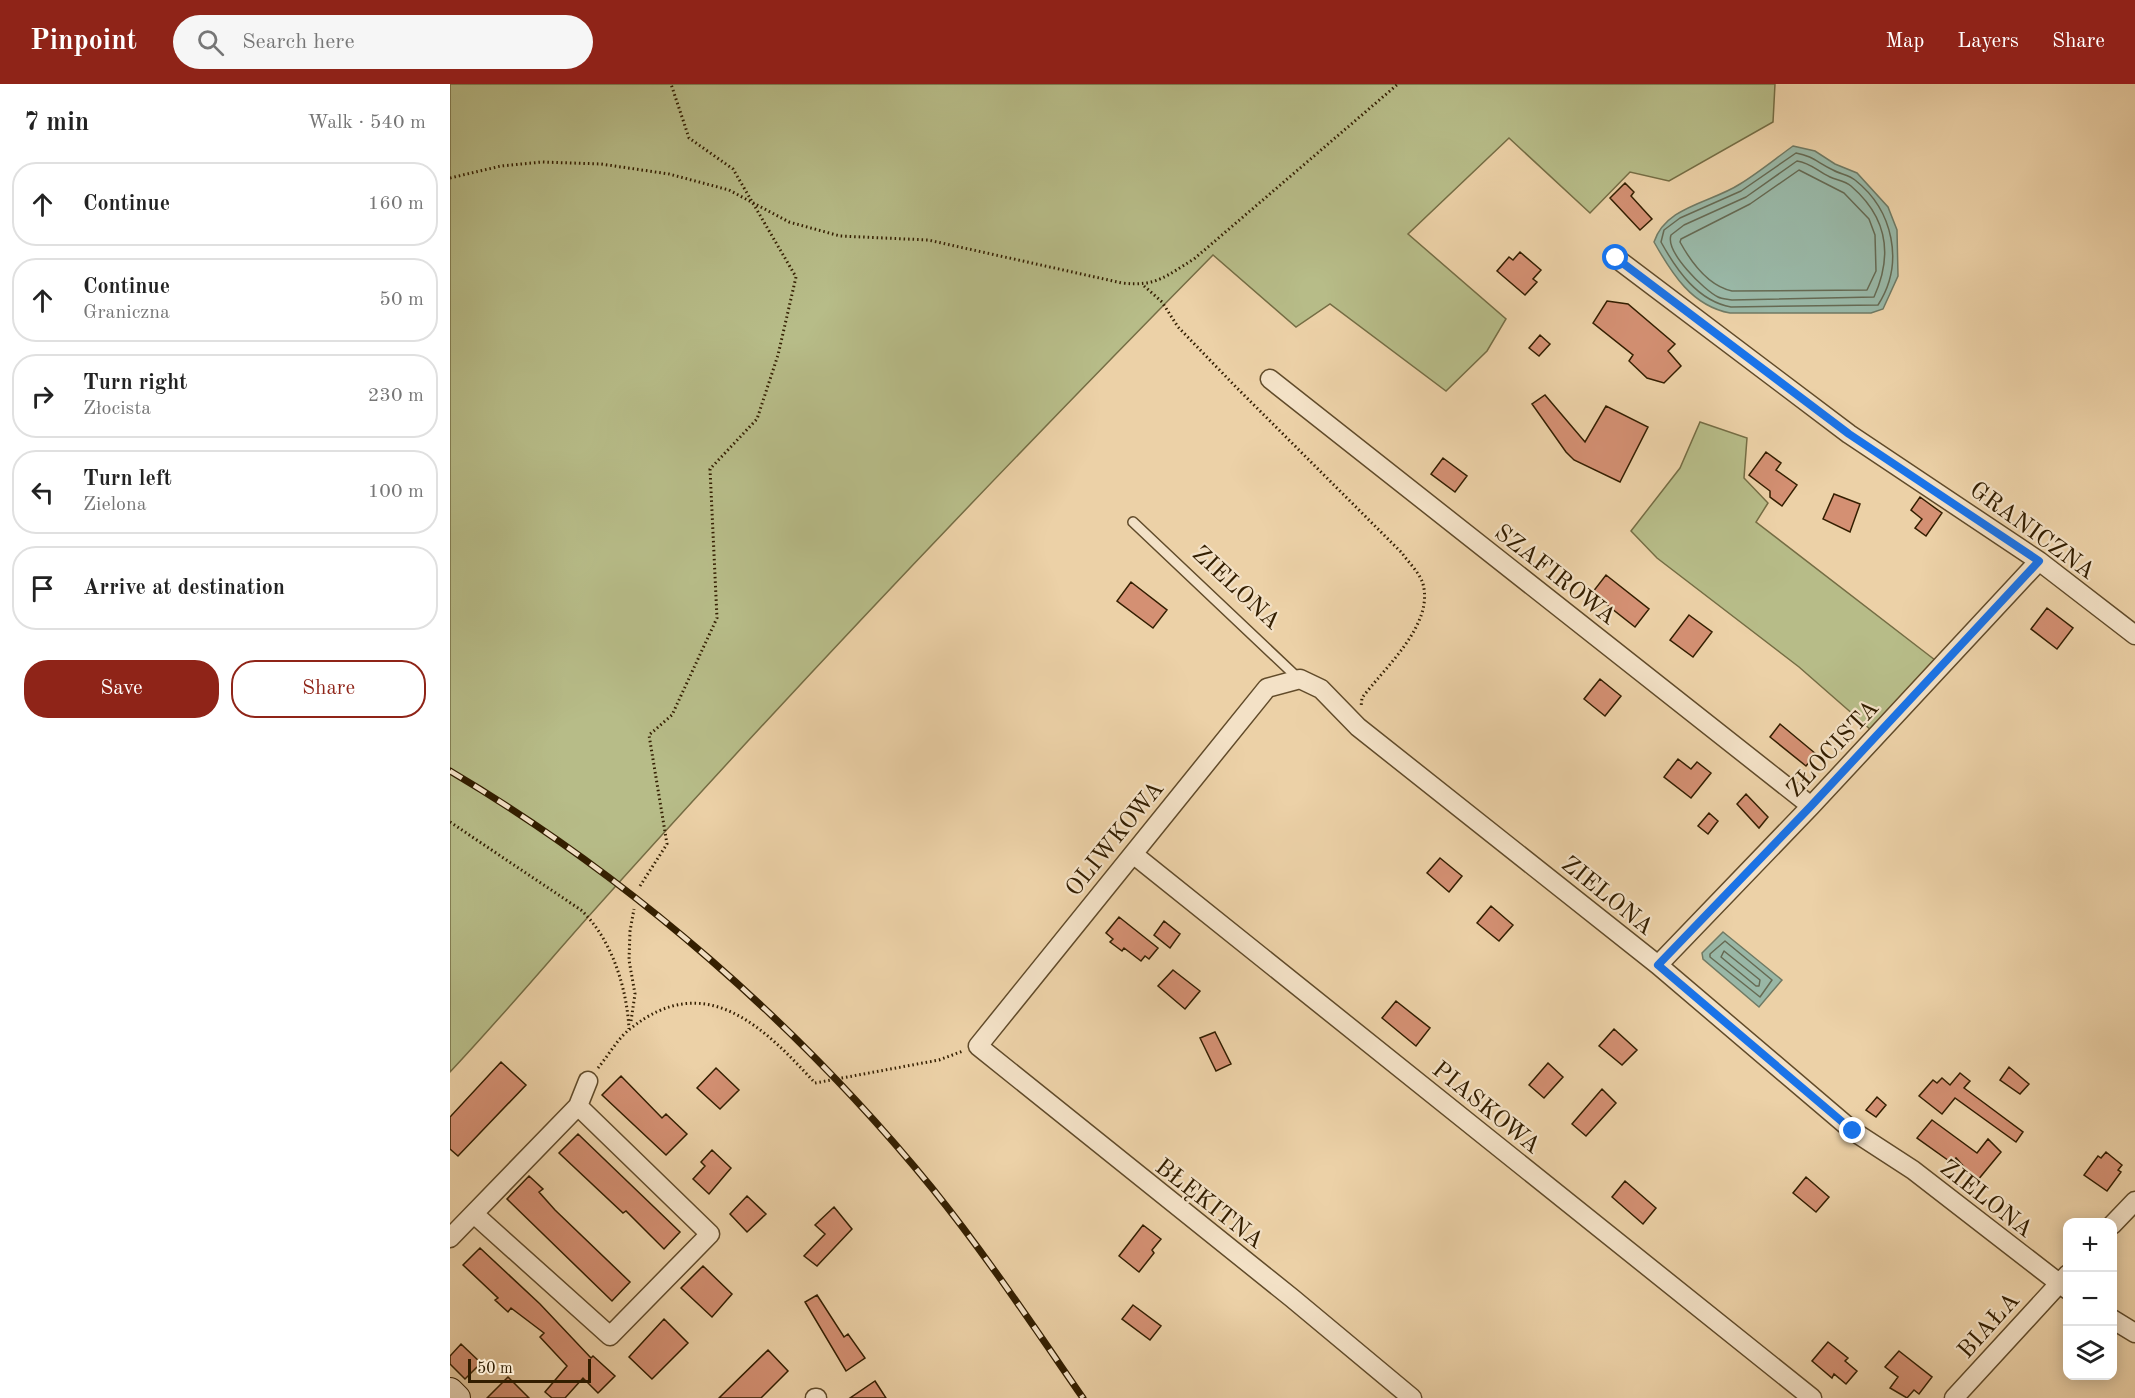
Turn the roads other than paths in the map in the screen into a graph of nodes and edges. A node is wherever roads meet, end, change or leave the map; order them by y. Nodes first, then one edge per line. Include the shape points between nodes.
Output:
1 (1616, 258) dead end
2 (1270, 378) dead end
3 (1133, 522) dead end
4 (2039, 561) junction
5 (2135, 635) edge
6 (1300, 679) junction
7 (1811, 806) junction
8 (1133, 854) junction
9 (1658, 965) junction
10 (978, 1046) joint
11 (588, 1081) road end
12 (578, 1106) junction
13 (2135, 1201) edge
14 (474, 1214) junction
15 (2117, 1220) edge
16 (450, 1238) edge
17 (2063, 1281) edge
18 (2063, 1283) edge
19 (2117, 1322) edge
20 (2135, 1333) edge
21 (450, 1391) edge
22 (1404, 1396) edge
23 (457, 1398) edge
24 (1812, 1398) edge
25 (1954, 1398) edge

1 - 4 street, GRANICZNA via 1849,434
2 - 7 street, SZAFIROWA
3 - 6 lane, ZIELONA
4 - 5 street, GRANICZNA
4 - 7 street, ZŁOCISTA
6 - 8 street, OLIWKOWA via 1267,688
6 - 9 street, ZIELONA via 1321,689 1358,727
7 - 9 street, ZŁOCISTA
8 - 10 street, OLIWKOWA
8 - 24 street, PIASKOWA
9 - 17 street, ZIELONA via 1853,1131 1913,1170
10 - 22 street, BŁĘKITNA via 1292,1298
11 - 12 street
12 - 14 street
12 - 14 street via 710,1234 610,1336
13 - 15 street
14 - 16 street
18 - 25 street, BIAŁA
19 - 20 street
21 - 23 street

